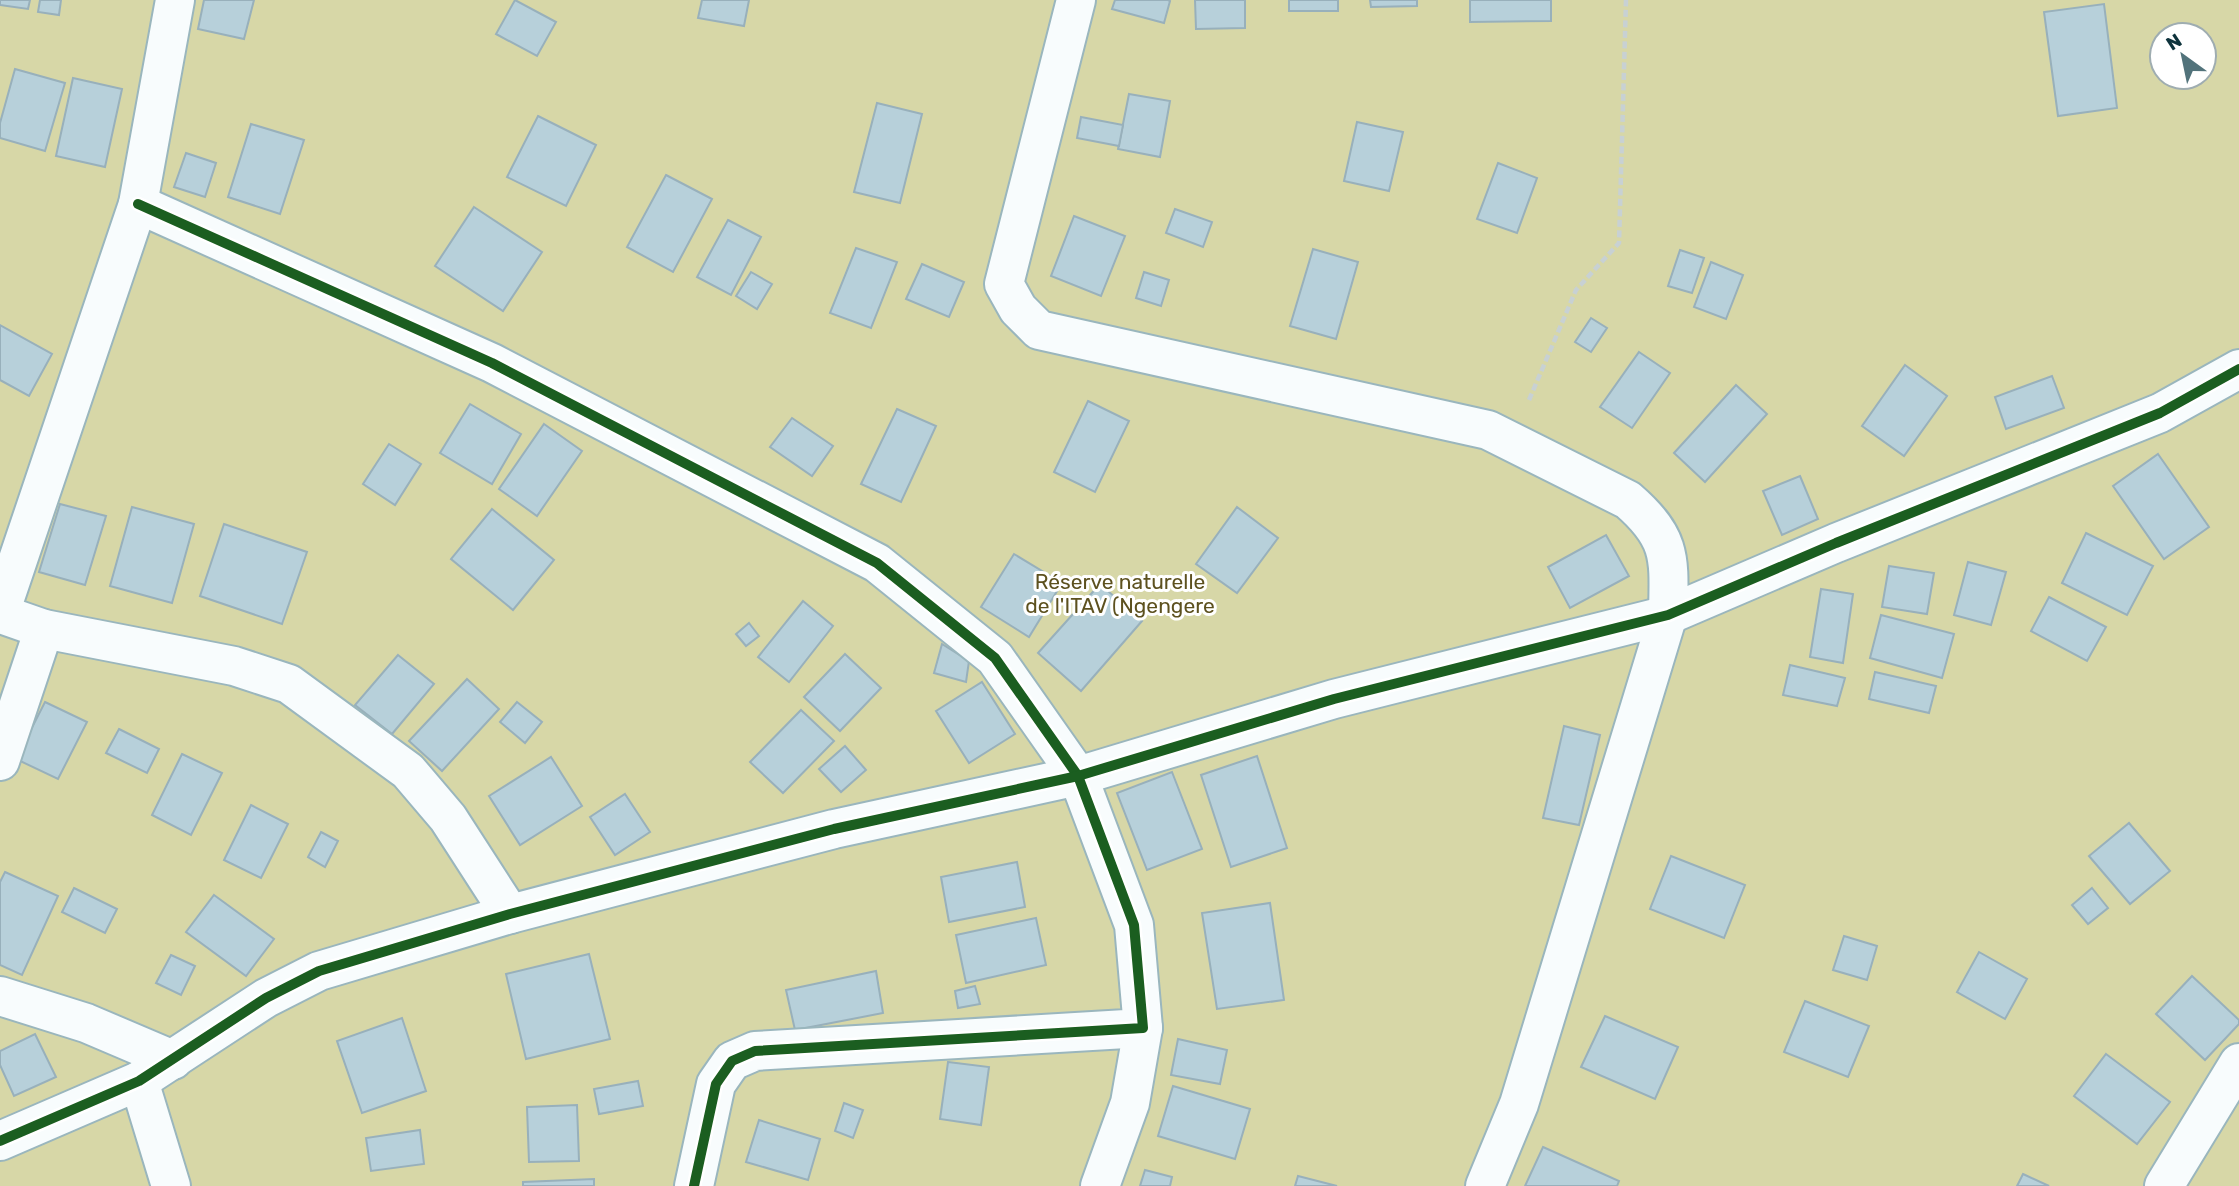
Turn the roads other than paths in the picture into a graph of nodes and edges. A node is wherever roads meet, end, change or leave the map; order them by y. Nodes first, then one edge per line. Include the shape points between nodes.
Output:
1 (175, 0) edge
2 (1076, 0) edge
3 (138, 204) junction
4 (2239, 369) edge
5 (1, 614) edge
6 (1668, 615) junction
7 (44, 629) junction
8 (0, 761) edge
9 (1078, 776) junction
10 (510, 914) junction
11 (0, 996) edge
12 (1143, 1028) junction
13 (173, 1060) junction
14 (2239, 1063) edge
15 (139, 1081) junction
16 (0, 1141) edge
17 (171, 1186) edge
18 (694, 1186) edge
19 (1100, 1186) edge
20 (1485, 1186) edge
21 (2164, 1186) edge

1 - 3 street
2 - 6 street via 1004,284 1028,320 1039,330 1488,430 1628,500 1646,515 1661,536 1669,559
3 - 5 street
3 - 9 street via 492,362 877,564 995,658
4 - 6 street via 2160,413 1836,542
5 - 7 street
6 - 9 street via 1334,699
6 - 20 street via 1518,1104
7 - 8 street
7 - 10 street via 234,666 289,684 408,771 448,818
9 - 10 street via 834,829
9 - 12 street via 1134,925
10 - 13 street via 319,971 266,998
11 - 13 street via 86,1023
12 - 18 street via 755,1051 732,1061 716,1084
12 - 19 street via 1130,1103
13 - 15 street
14 - 21 street
15 - 16 street
15 - 17 street

